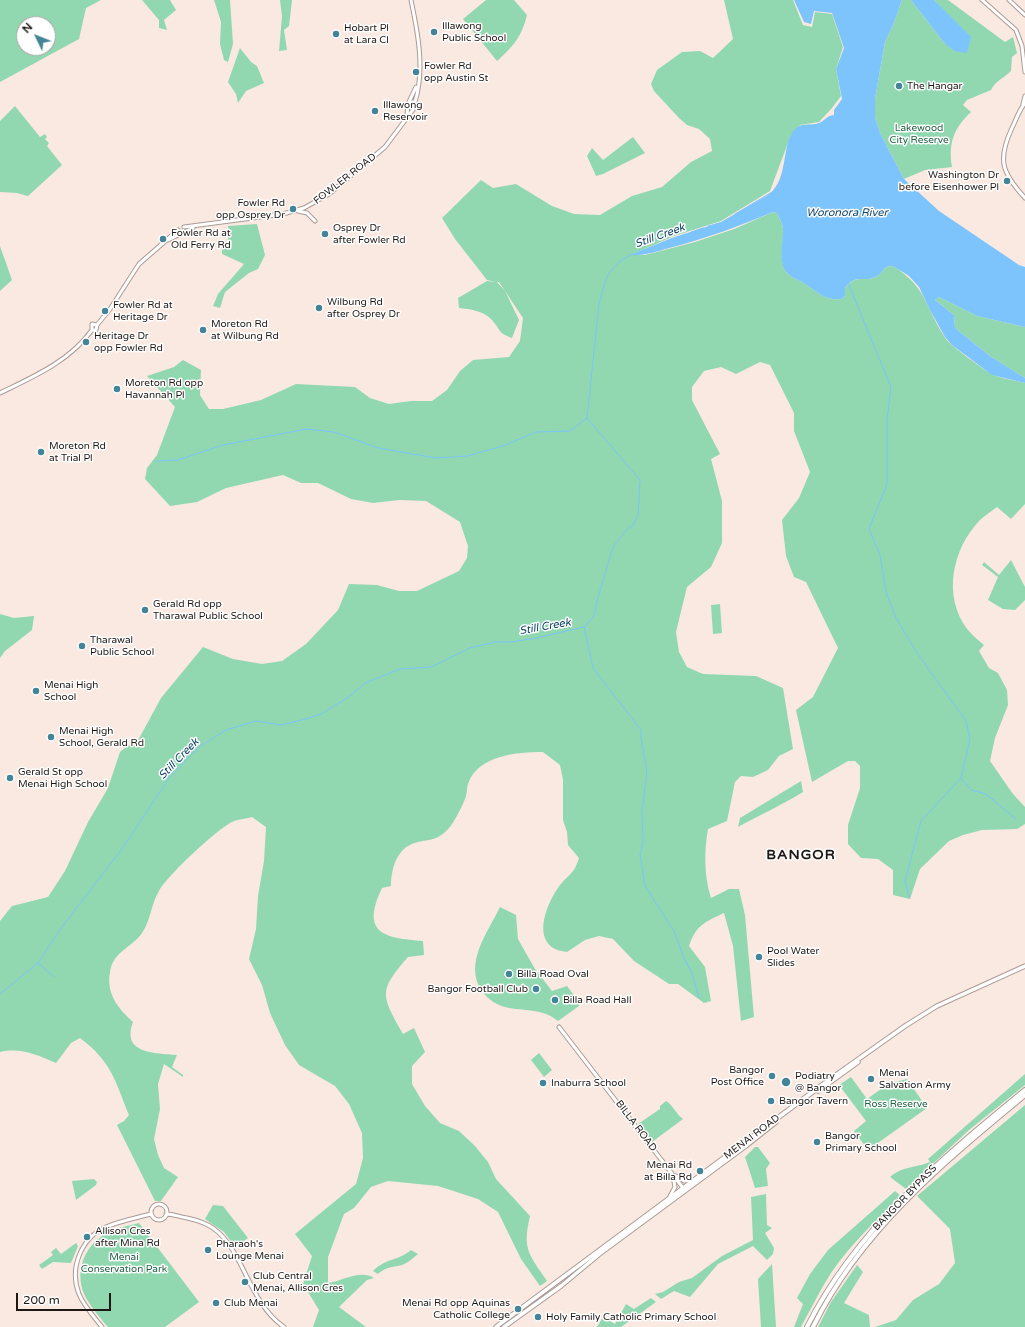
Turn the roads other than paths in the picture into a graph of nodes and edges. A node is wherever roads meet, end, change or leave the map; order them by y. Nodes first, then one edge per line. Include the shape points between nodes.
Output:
1 (411, 0) edge
2 (982, 0) edge
3 (1009, 0) edge
4 (1025, 15) edge
5 (1025, 72) edge
6 (417, 85) junction
7 (1025, 96) edge
8 (409, 102) junction
9 (414, 102) junction
10 (1024, 104) edge
11 (408, 107) junction
12 (413, 109) junction
13 (406, 118) junction
14 (1025, 198) edge
15 (297, 211) junction
16 (315, 221) dead end
17 (198, 226) junction
18 (184, 227) junction
19 (178, 230) junction
20 (183, 233) junction
21 (165, 241) junction
22 (0, 393) edge
23 (1025, 966) edge
24 (559, 1027) dead end
25 (1025, 1090) edge
26 (1025, 1095) edge
27 (757, 1136) junction
28 (669, 1169) junction
29 (693, 1180) junction
30 (698, 1181) junction
31 (916, 1187) junction
32 (683, 1188) junction
33 (675, 1198) junction
34 (905, 1198) junction
35 (663, 1203) junction
36 (151, 1214) junction
37 (166, 1214) junction
38 (543, 1292) junction
39 (546, 1296) junction
40 (102, 1327) edge
41 (284, 1327) edge
42 (496, 1327) edge
43 (504, 1327) edge
44 (807, 1327) edge
45 (813, 1327) edge

1 - 6 street via 419,44
2 - 5 street via 1016,30 1022,46
3 - 4 street
6 - 8 street
6 - 9 street
7 - 10 street
8 - 9 street
8 - 11 street, FOWLER ROAD
9 - 12 street via 416,106
10 - 14 street via 1005,143 1003,158 1008,178
11 - 12 street
11 - 13 street, FOWLER ROAD
12 - 13 street, FOWLER ROAD
13 - 15 street, FOWLER ROAD via 391,140 373,158 323,198
15 - 16 street via 307,213
15 - 17 street, FOWLER ROAD
17 - 18 street, FOWLER ROAD
17 - 20 street, FOWLER ROAD
18 - 19 street
18 - 20 street
19 - 20 street
19 - 21 street, FOWLER ROAD
20 - 21 street, FOWLER ROAD
21 - 22 street, FOWLER ROAD via 139,264 110,309 97,325 91,325 92,330 84,340 60,361
23 - 27 main road, MENAI ROAD via 936,1006 826,1083
24 - 28 street, BILLA ROAD
25 - 31 main road, BANGOR BYPASS via 964,1140
26 - 31 main road, BANGOR BYPASS
27 - 29 main road, MENAI ROAD
27 - 30 main road, MENAI ROAD
28 - 29 street via 684,1181
28 - 32 street, BILLA ROAD
28 - 35 street via 674,1180 674,1190
29 - 32 main road, MENAI ROAD
30 - 32 main road, MENAI ROAD
30 - 33 main road, MENAI ROAD
31 - 34 main road, BANGOR BYPASS
32 - 33 main road, MENAI ROAD
32 - 35 main road, MENAI ROAD
33 - 39 main road, MENAI ROAD
34 - 44 main road, BANGOR BYPASS via 856,1251 832,1284
34 - 45 main road, BANGOR BYPASS via 838,1282
35 - 38 main road, MENAI ROAD
36 - 37 street via 158,1220
36 - 37 street via 153,1207 159,1204 165,1207
36 - 40 street via 103,1228 91,1237 80,1253 76,1268 77,1288 86,1306
37 - 41 street via 198,1221 220,1234 260,1302
38 - 39 main road
38 - 42 main road, MENAI ROAD
39 - 43 main road, MENAI ROAD

